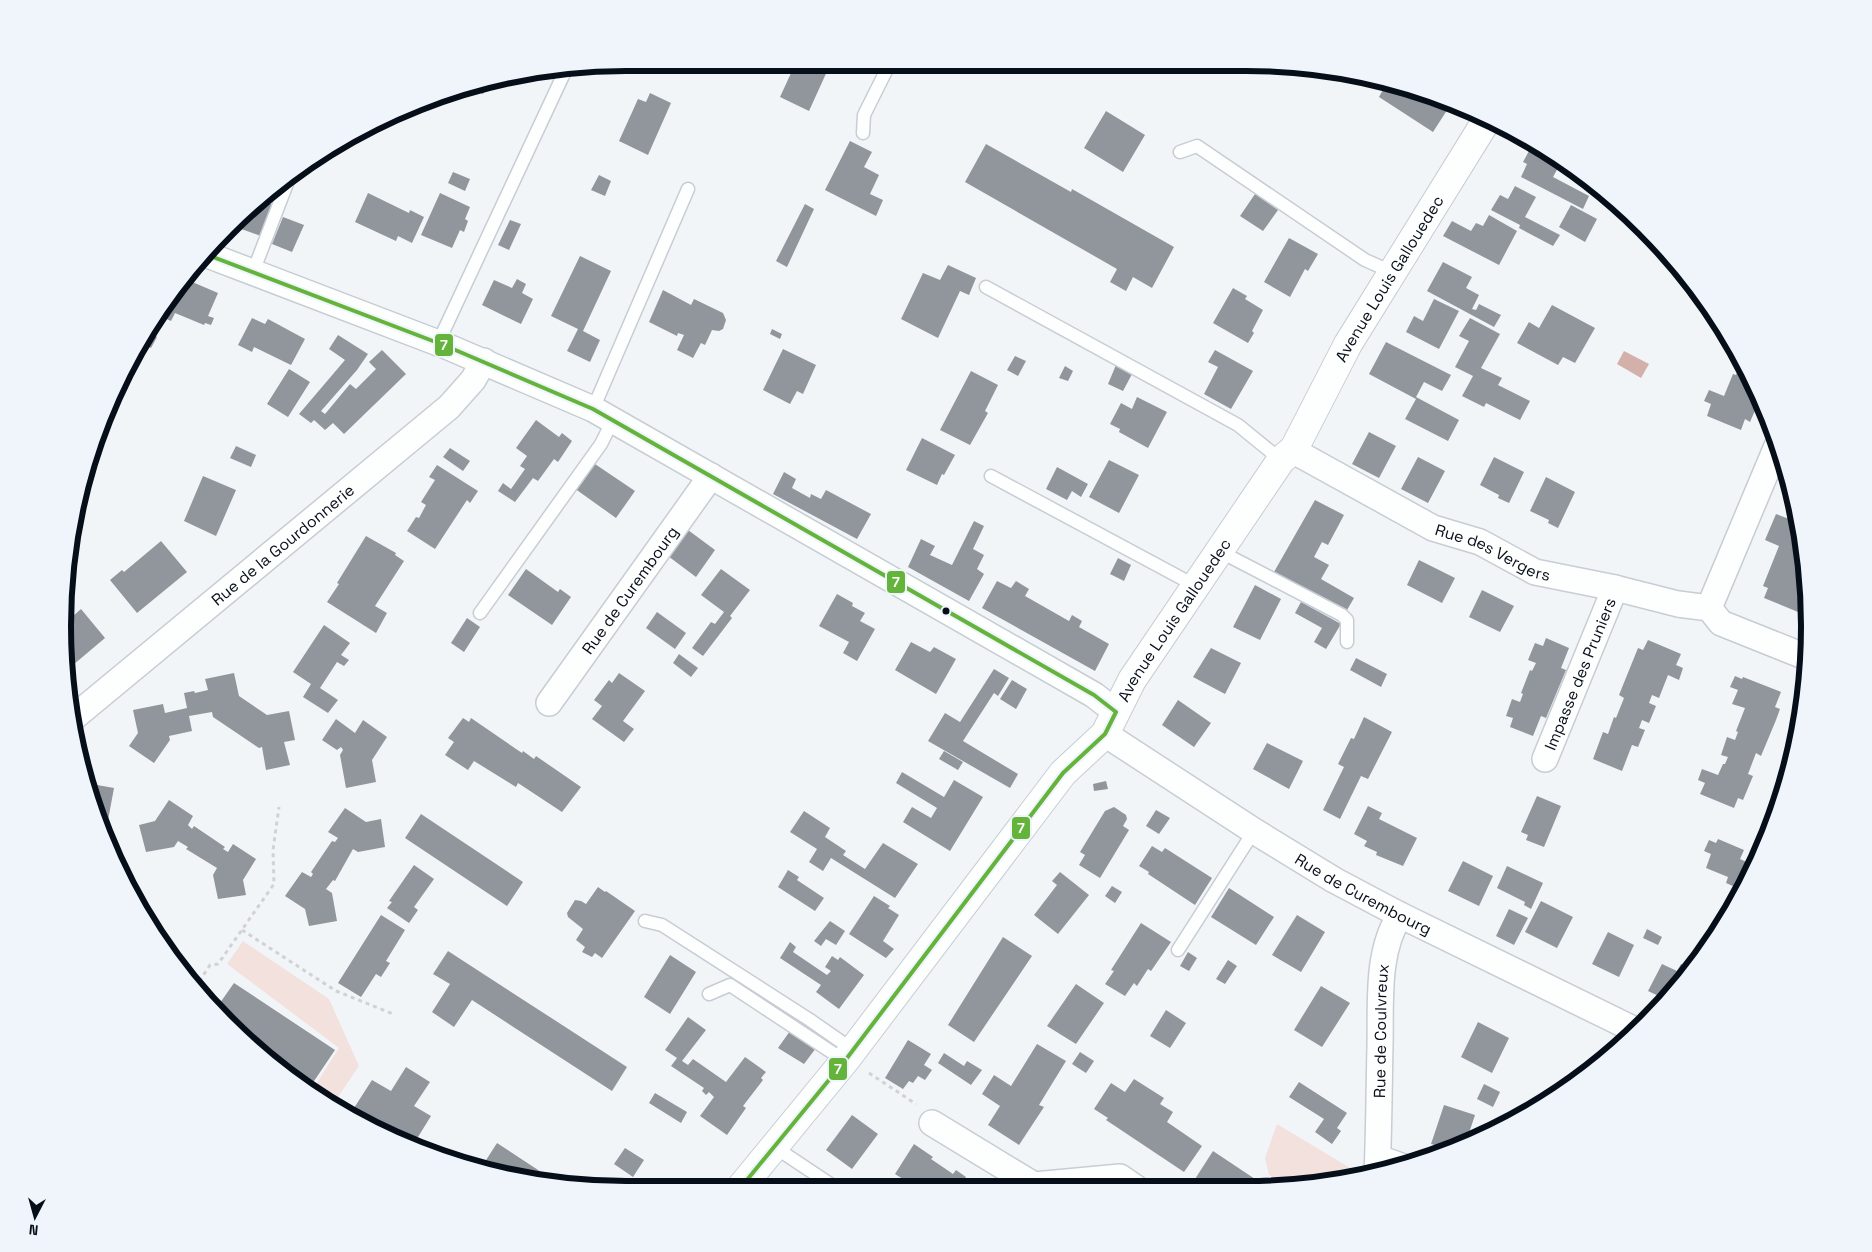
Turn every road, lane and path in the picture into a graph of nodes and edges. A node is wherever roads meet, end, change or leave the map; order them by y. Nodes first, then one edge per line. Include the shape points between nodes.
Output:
1 (886, 71) edge
2 (563, 75) edge
3 (1484, 125) edge
4 (863, 133) dead end
5 (1180, 152) dead end
6 (285, 188) edge
7 (688, 189) dead end
8 (212, 257) edge
9 (254, 272) junction
10 (1392, 272) junction
11 (986, 287) dead end
12 (438, 343) junction
13 (484, 361) junction
14 (603, 415) junction
15 (1288, 454) junction
16 (1773, 455) edge
17 (711, 476) junction
18 (991, 476) dead end
19 (1218, 551) junction
20 (1196, 586) junction
21 (1615, 588) junction
22 (1709, 608) junction
23 (480, 613) dead end
24 (1347, 642) dead end
25 (1800, 655) edge
26 (549, 703) dead end
27 (79, 713) edge
28 (1110, 723) junction
29 (1545, 759) dead end
30 (279, 807) dead end
31 (1254, 831) junction
32 (1400, 915) junction
33 (645, 921) dead end
34 (242, 930) junction
35 (1178, 950) dead end
36 (200, 981) edge
37 (709, 994) dead end
38 (393, 1014) dead end
39 (1629, 1027) edge
40 (848, 1056) junction
41 (932, 1123) joint
42 (773, 1146) junction
43 (1377, 1162) edge
44 (746, 1181) edge
45 (826, 1181) edge
46 (1027, 1181) edge
47 (1077, 1181) edge
48 (1126, 1181) edge

1 - 4 lane via 864,116
2 - 12 lane
3 - 10 main road, Avenue Louis Gallouedec
5 - 10 lane via 1197,146 1365,260
6 - 9 lane
7 - 14 lane
8 - 9 street, Rue de Curembourg
9 - 12 street, Rue de Curembourg
10 - 15 main road, Avenue Louis Gallouedec
11 - 15 lane
12 - 13 street, Rue de Curembourg
13 - 14 street, Rue de Curembourg
13 - 27 street, Rue de la Gourdonnerie via 473,380 449,407
14 - 17 street, Rue de Curembourg
14 - 23 lane via 601,444
15 - 19 main road, Avenue Louis Gallouedec
15 - 21 street, Rue des Vergers via 1301,455 1433,528 1480,542 1535,572
16 - 22 street
17 - 26 street, Rue de Curembourg
17 - 28 street, Rue de Curembourg via 1094,695
18 - 20 lane
19 - 20 main road, Avenue Louis Gallouedec
19 - 24 lane via 1342,615 1346,620
20 - 28 main road, Avenue Louis Gallouedec via 1132,680
21 - 22 street, Rue des Vergers via 1678,604
21 - 29 street, Impasse des Pruniers
22 - 25 street via 1721,623
28 - 31 street, Rue de Curembourg
28 - 40 main road, Avenue Louis Gallouedec via 1063,773
30 - 34 path via 273,850 274,884
31 - 32 street, Rue de Curembourg via 1334,880
31 - 35 lane
32 - 39 street, Rue de Curembourg
32 - 43 street, Rue de Coulvreux via 1387,941 1382,980
33 - 40 lane via 662,925 810,1020
34 - 36 path via 218,964 210,965
34 - 38 path via 336,991
37 - 40 lane via 730,985
40 - 41 path via 926,1110
40 - 42 main road, Avenue Louis Gallouedec
41 - 46 street
42 - 44 main road, Avenue Louis Gallouedec
42 - 45 lane
47 - 48 street via 1120,1177

